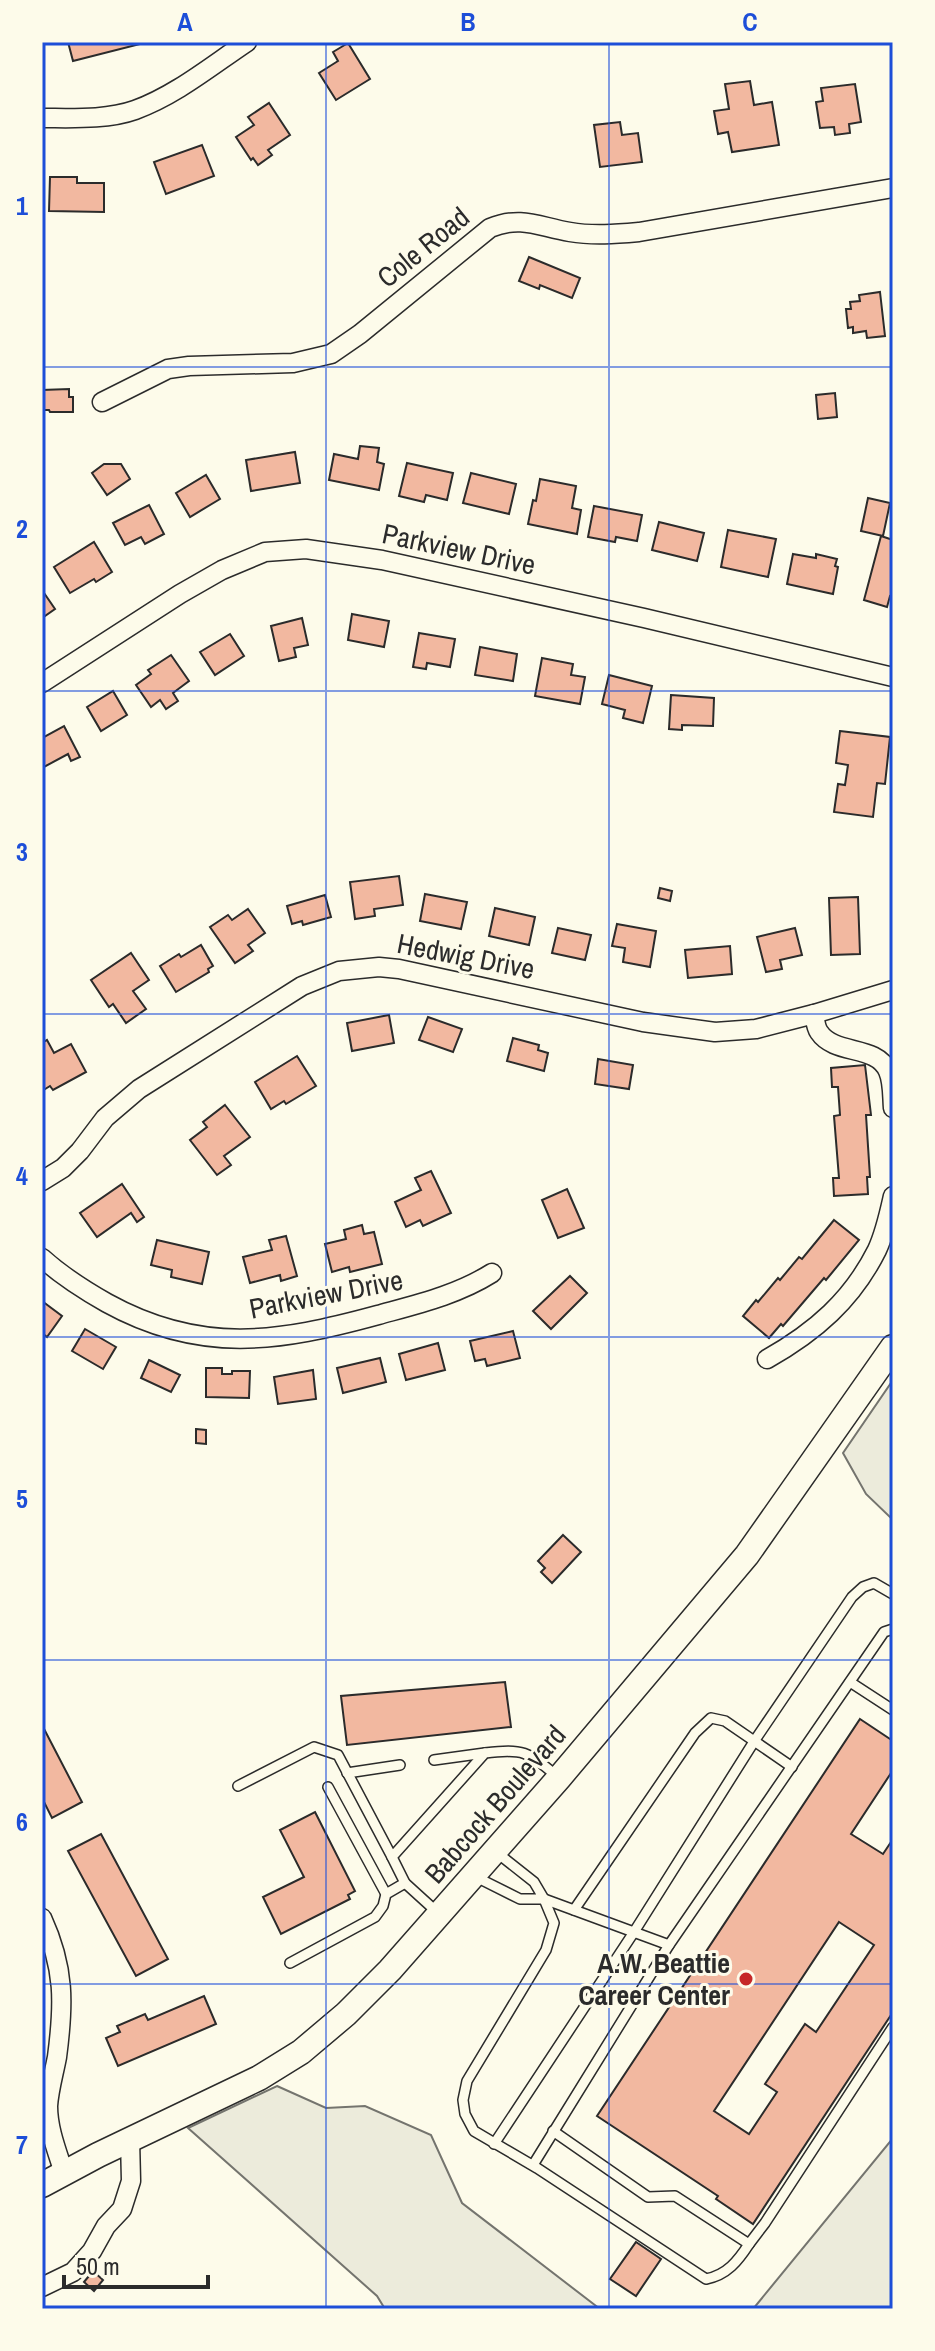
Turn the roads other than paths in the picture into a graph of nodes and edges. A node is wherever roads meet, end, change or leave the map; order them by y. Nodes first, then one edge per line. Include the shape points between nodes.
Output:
1 (247, 42) edge
2 (219, 50) edge
3 (42, 118) edge
4 (893, 188) edge
5 (102, 402) dead end
6 (893, 677) edge
7 (42, 683) edge
8 (893, 990) edge
9 (814, 1014) junction
10 (893, 1108) edge
11 (42, 1181) edge
12 (893, 1196) edge
13 (42, 1258) edge
14 (492, 1273) dead end
15 (893, 1347) edge
16 (767, 1359) dead end
17 (893, 1594) edge
18 (893, 1629) edge
19 (850, 1682) junction
20 (893, 1710) edge
21 (755, 1740) junction
22 (485, 1753) junction
23 (434, 1760) dead end
24 (400, 1765) dead end
25 (792, 1767) junction
26 (347, 1773) junction
27 (559, 1778) junction
28 (238, 1786) dead end
29 (328, 1787) dead end
30 (495, 1851) junction
31 (392, 1857) junction
32 (473, 1876) junction
33 (405, 1883) junction
34 (386, 1894) junction
35 (544, 1899) junction
36 (574, 1910) junction
37 (439, 1914) junction
38 (42, 1918) edge
39 (634, 1932) junction
40 (669, 1945) junction
41 (290, 1963) dead end
42 (893, 2027) edge
43 (46, 2130) edge
44 (553, 2131) junction
45 (130, 2139) junction
46 (494, 2144) junction
47 (533, 2165) junction
48 (64, 2173) junction
49 (42, 2185) edge
50 (749, 2244) junction
51 (42, 2287) edge

1 - 2 street
2 - 3 street via 176,90 134,111
4 - 5 street, Cole Road via 610,235 505,222 490,228 331,354 293,363 168,369
6 - 7 street, Parkview Drive via 382,560 306,549 265,552 222,570
8 - 9 street, Hedwig Drive
9 - 10 street via 826,1039 882,1062 889,1073
9 - 11 street, Hedwig Drive via 735,1032 694,1030 399,969 339,971 302,986 139,1089 105,1118 63,1168
12 - 16 street via 877,1249 845,1297 821,1324
13 - 14 street, Parkview Drive via 88,1292 141,1320 223,1340 284,1336 348,1323 453,1293
15 - 27 main road, Babcock Boulevard via 747,1555
17 - 21 lane via 874,1583 852,1597
18 - 19 lane via 884,1632
19 - 20 lane
19 - 25 lane
21 - 25 lane
21 - 36 lane via 711,1718 695,1733
21 - 39 lane
22 - 23 lane
22 - 27 lane via 510,1750 532,1755
22 - 31 lane
24 - 26 lane
25 - 40 lane
26 - 28 lane via 338,1755 314,1747
26 - 31 lane
27 - 30 main road, Babcock Boulevard
29 - 34 lane
30 - 32 main road, Babcock Boulevard
30 - 35 lane via 534,1882
31 - 33 lane
32 - 35 lane via 520,1899
32 - 37 main road, Babcock Boulevard
33 - 34 lane
33 - 37 lane
34 - 41 lane via 375,1917
35 - 36 lane
35 - 46 lane via 554,1923 546,1950 467,2081 463,2100 474,2131
36 - 39 lane
37 - 45 main road, Babcock Boulevard via 365,1996 301,2052
38 - 43 street via 62,1981
39 - 40 lane
39 - 46 lane
40 - 44 lane
42 - 50 lane
43 - 48 street
44 - 47 lane
44 - 50 lane via 648,2197 675,2196
45 - 48 main road, Babcock Boulevard
45 - 51 street via 131,2181 122,2209 73,2272
46 - 47 lane
47 - 50 lane via 706,2279 718,2277 737,2262
48 - 49 main road, Babcock Boulevard

